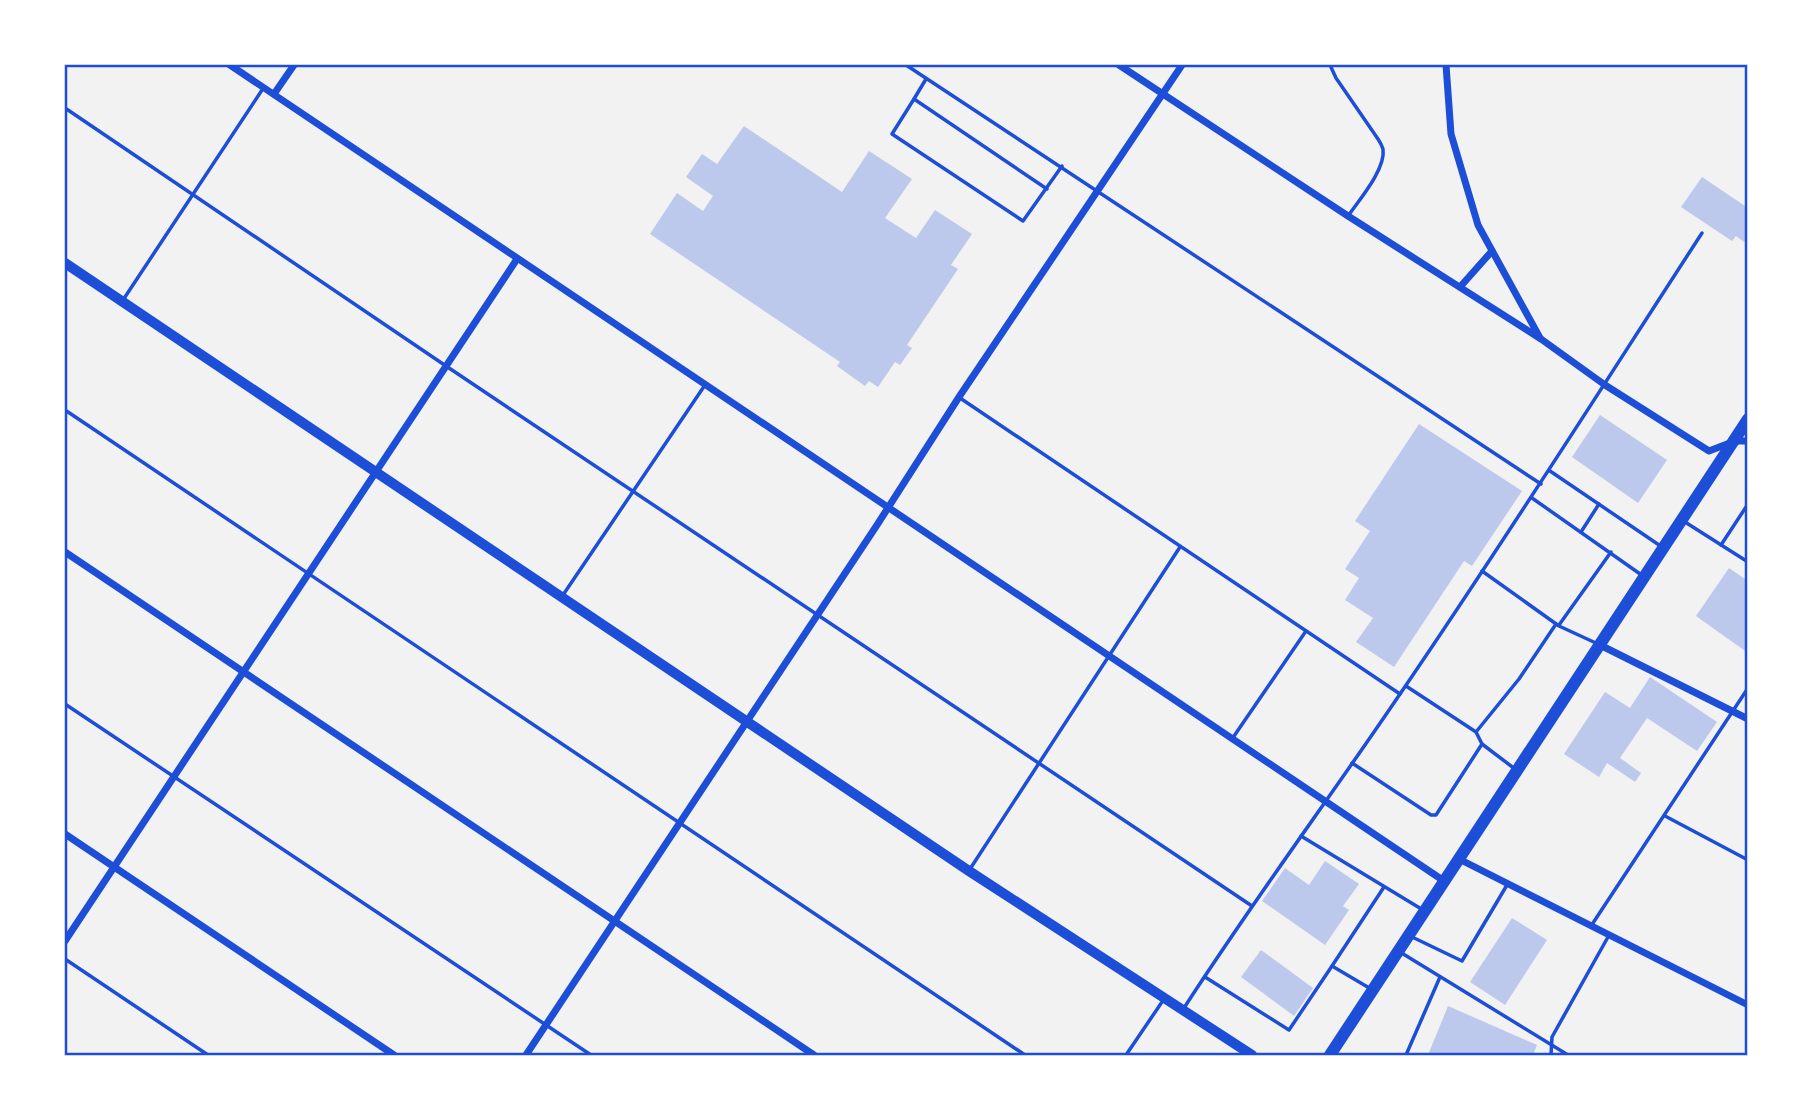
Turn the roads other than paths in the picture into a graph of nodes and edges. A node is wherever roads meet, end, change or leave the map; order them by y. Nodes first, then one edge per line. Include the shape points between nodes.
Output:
1 (230, 65) edge
2 (294, 65) edge
3 (906, 65) edge
4 (1119, 65) edge
5 (1182, 65) edge
6 (1330, 65) edge
7 (1446, 65) edge
8 (926, 79) junction
9 (264, 87) junction
10 (1163, 93) junction
11 (274, 94) junction
12 (914, 99) junction
13 (65, 108) edge
14 (1062, 166) junction
15 (1046, 188) junction
16 (1098, 190) junction
17 (192, 194) junction
18 (1348, 216) junction
19 (1702, 233) dead end
20 (1492, 251) junction
21 (517, 259) junction
22 (65, 263) edge
23 (1460, 287) junction
24 (122, 302) junction
25 (1541, 339) junction
26 (446, 366) junction
27 (705, 385) junction
28 (1605, 385) junction
29 (959, 397) junction
30 (65, 410) edge
31 (1748, 419) edge
32 (1735, 441) junction
33 (1748, 441) edge
34 (1549, 470) junction
35 (376, 472) junction
36 (1541, 484) junction
37 (632, 491) junction
38 (1531, 498) junction
39 (1599, 504) junction
40 (1748, 504) edge
41 (888, 507) junction
42 (1682, 521) junction
43 (1581, 531) junction
44 (1721, 544) junction
45 (1181, 546) junction
46 (1664, 548) junction
47 (65, 552) edge
48 (1611, 552) junction
49 (1748, 562) edge
50 (1482, 571) junction
51 (308, 574) junction
52 (1645, 577) junction
53 (562, 597) junction
54 (818, 615) junction
55 (1558, 625) junction
56 (1306, 631) junction
57 (1600, 645) junction
58 (1110, 657) junction
59 (244, 672) junction
60 (1405, 686) junction
61 (1748, 688) edge
62 (1400, 694) junction
63 (65, 704) edge
64 (1733, 711) junction
65 (1748, 719) edge
66 (747, 722) junction
67 (1476, 732) junction
68 (1232, 739) junction
69 (1482, 744) junction
70 (1039, 763) junction
71 (1352, 763) junction
72 (1517, 771) junction
73 (174, 777) junction
74 (1325, 801) junction
75 (1665, 816) junction
76 (680, 822) junction
77 (65, 834) edge
78 (1301, 836) junction
79 (1459, 859) junction
80 (1748, 860) edge
81 (114, 867) junction
82 (969, 871) junction
83 (1444, 881) junction
84 (1508, 884) junction
85 (1384, 887) junction
86 (1252, 906) junction
87 (1424, 911) junction
88 (613, 920) junction
89 (1591, 926) junction
90 (1409, 935) junction
91 (1609, 935) junction
92 (65, 941) edge
93 (1398, 951) junction
94 (65, 959) edge
95 (1332, 966) junction
96 (1204, 977) junction
97 (1440, 977) junction
98 (1372, 990) junction
99 (1164, 999) junction
100 (1748, 1005) edge
101 (1182, 1010) junction
102 (545, 1025) junction
103 (1551, 1045) junction
104 (208, 1055) edge
105 (394, 1055) edge
106 (526, 1055) edge
107 (592, 1055) edge
108 (814, 1055) edge
109 (1025, 1055) edge
110 (1126, 1055) edge
111 (1252, 1055) edge
112 (1330, 1055) edge
113 (1406, 1055) edge
114 (1551, 1055) edge
115 (1568, 1055) edge

1 - 9 street
2 - 11 street
3 - 8 lane
4 - 10 street
5 - 10 street
6 - 18 lane via 1383,150 1375,176
7 - 20 street via 1451,134 1478,225
8 - 12 lane
8 - 14 lane
9 - 11 street
9 - 17 lane
10 - 16 street
10 - 18 street
11 - 21 street
12 - 15 lane
12 - 15 lane via 892,134 1024,221
13 - 17 lane
14 - 15 lane
14 - 16 lane
16 - 29 street
16 - 36 lane
17 - 24 lane
17 - 26 lane
18 - 23 street
19 - 28 lane
20 - 23 street
20 - 25 street
21 - 26 street
21 - 27 street
22 - 24 main road
23 - 25 street
24 - 35 main road
25 - 28 street
26 - 35 street
26 - 37 lane
27 - 37 lane
27 - 41 street
28 - 32 street via 1709,452
28 - 34 lane
29 - 41 street
29 - 45 lane
30 - 51 lane
31 - 32 main road
32 - 33 street
32 - 42 main road
34 - 36 lane
34 - 39 lane
35 - 51 street
35 - 53 main road
36 - 38 lane
37 - 53 lane
37 - 54 lane
38 - 43 lane
38 - 50 lane
39 - 43 lane
39 - 46 lane
40 - 44 lane
41 - 54 street
41 - 58 street
42 - 44 lane
42 - 46 main road
43 - 48 lane
44 - 49 lane
45 - 56 lane
45 - 58 lane
46 - 52 main road
47 - 59 street
48 - 52 lane
48 - 55 lane
50 - 55 lane
50 - 60 lane
51 - 59 street
51 - 76 lane
52 - 57 main road
53 - 66 main road
54 - 66 street
54 - 70 lane
55 - 57 lane
55 - 67 lane
56 - 62 lane
56 - 68 lane
57 - 64 street
57 - 72 main road
58 - 68 street
58 - 70 lane
59 - 73 street
59 - 88 street
60 - 62 lane
60 - 67 lane
61 - 64 lane
62 - 71 lane
63 - 73 lane
64 - 65 street
64 - 75 lane
66 - 76 street
66 - 82 main road
67 - 69 lane
68 - 74 street
69 - 71 lane via 1436,815
69 - 72 lane
70 - 82 lane
70 - 86 lane
71 - 74 lane
72 - 79 main road
73 - 81 street
73 - 102 lane
74 - 78 lane
74 - 83 street
75 - 80 lane
75 - 89 lane
76 - 88 street
76 - 109 lane
77 - 81 street
78 - 85 lane
78 - 86 lane
79 - 83 main road
79 - 84 street
81 - 92 street
81 - 105 street
82 - 99 main road
83 - 87 main road
84 - 89 street
84 - 90 lane via 1462,961
85 - 87 lane
85 - 95 lane
86 - 96 lane
87 - 90 main road
88 - 102 street
88 - 108 street
89 - 91 street
90 - 93 main road
91 - 100 street
91 - 103 lane
93 - 97 lane
93 - 98 main road
94 - 104 lane
95 - 96 lane via 1289,1030
95 - 98 lane
96 - 101 lane
97 - 103 lane
97 - 113 lane
98 - 112 main road
99 - 101 main road
99 - 110 lane
101 - 111 main road
102 - 106 street
102 - 107 lane
103 - 114 lane
103 - 115 lane

